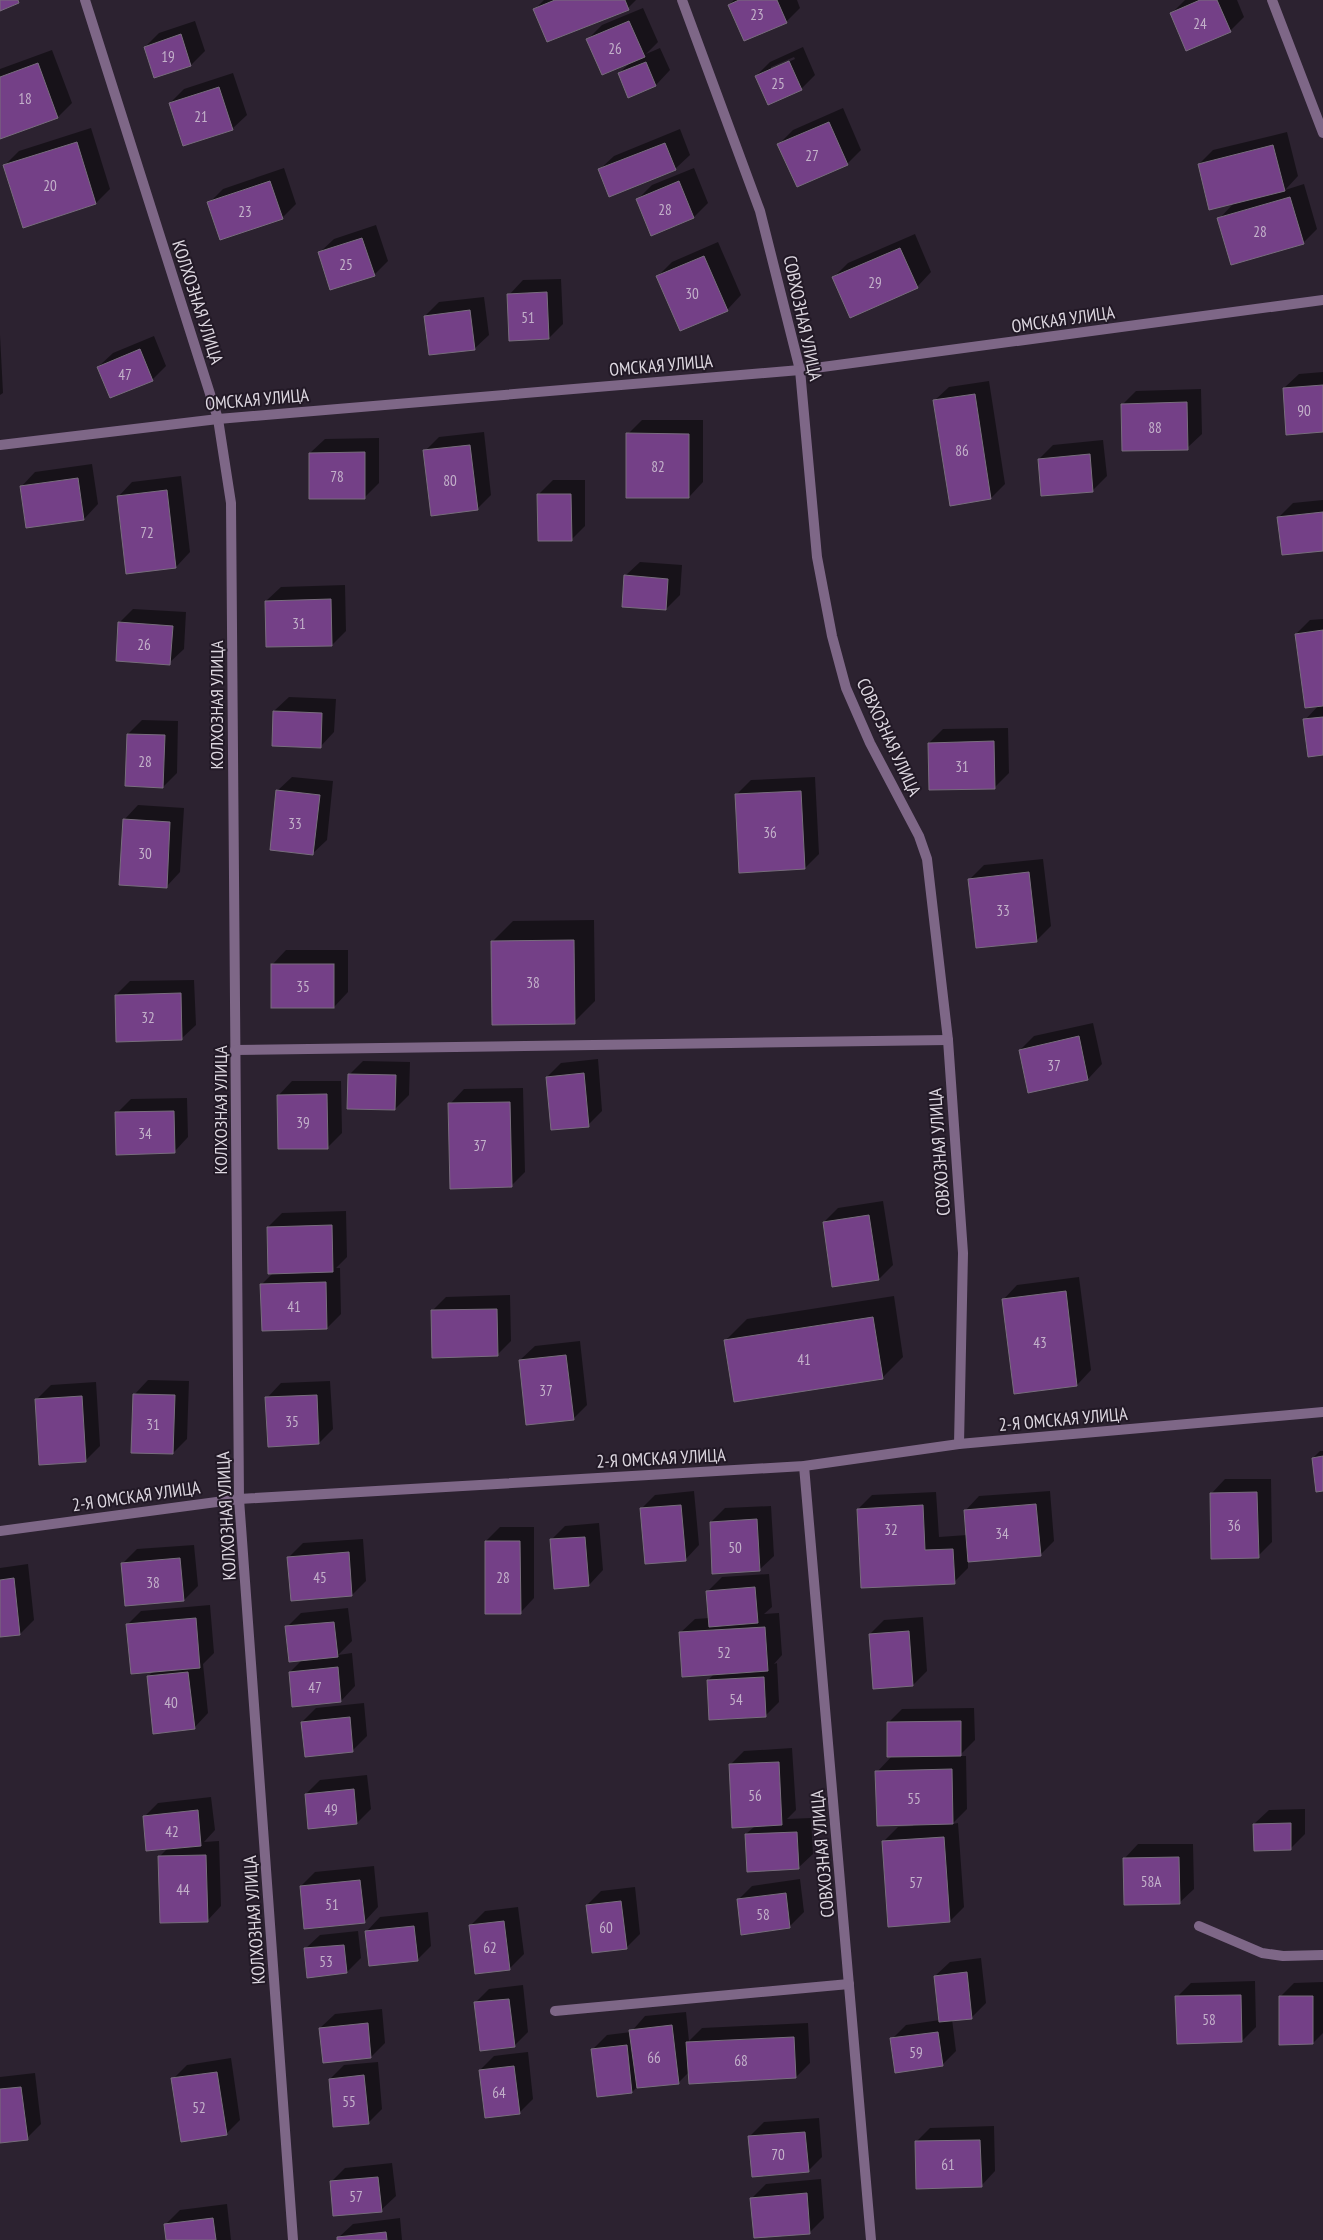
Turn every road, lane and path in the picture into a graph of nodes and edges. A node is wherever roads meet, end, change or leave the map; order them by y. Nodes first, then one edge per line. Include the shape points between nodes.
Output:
1 (85, 0) edge
2 (682, 0) edge
3 (1272, 0) edge
4 (1323, 134) edge
5 (1323, 300) edge
6 (800, 370) junction
7 (218, 419) junction
8 (0, 445) edge
9 (948, 1040) junction
10 (235, 1050) junction
11 (1323, 1412) edge
12 (959, 1444) junction
13 (804, 1466) junction
14 (239, 1499) junction
15 (0, 1531) edge
16 (1199, 1926) dead end
17 (1323, 1955) edge
18 (849, 1984) junction
19 (555, 2011) dead end
20 (293, 2240) edge
21 (871, 2240) edge

1 - 7 street, КОЛХОЗНАЯ УЛИЦА
2 - 6 street, СОВХОЗНАЯ УЛИЦА via 760,212
3 - 4 street
5 - 6 street, ОМСКАЯ УЛИЦА
6 - 7 street, ОМСКАЯ УЛИЦА
6 - 9 street, СОВХОЗНАЯ УЛИЦА via 817,557 832,636 846,688 870,743 919,836 927,859
7 - 8 street, ОМСКАЯ УЛИЦА
7 - 10 street, КОЛХОЗНАЯ УЛИЦА via 231,503
9 - 10 street
9 - 12 street, СОВХОЗНАЯ УЛИЦА via 962,1253
10 - 14 street, КОЛХОЗНАЯ УЛИЦА
11 - 12 street, 2-Я ОМСКАЯ УЛИЦА
12 - 13 street, 2-Я ОМСКАЯ УЛИЦА
13 - 14 street, 2-Я ОМСКАЯ УЛИЦА
13 - 18 street, СОВХОЗНАЯ УЛИЦА
14 - 15 street, 2-Я ОМСКАЯ УЛИЦА
14 - 20 street, КОЛХОЗНАЯ УЛИЦА
16 - 17 street via 1262,1953
18 - 19 street
18 - 21 street, СОВХОЗНАЯ УЛИЦА

